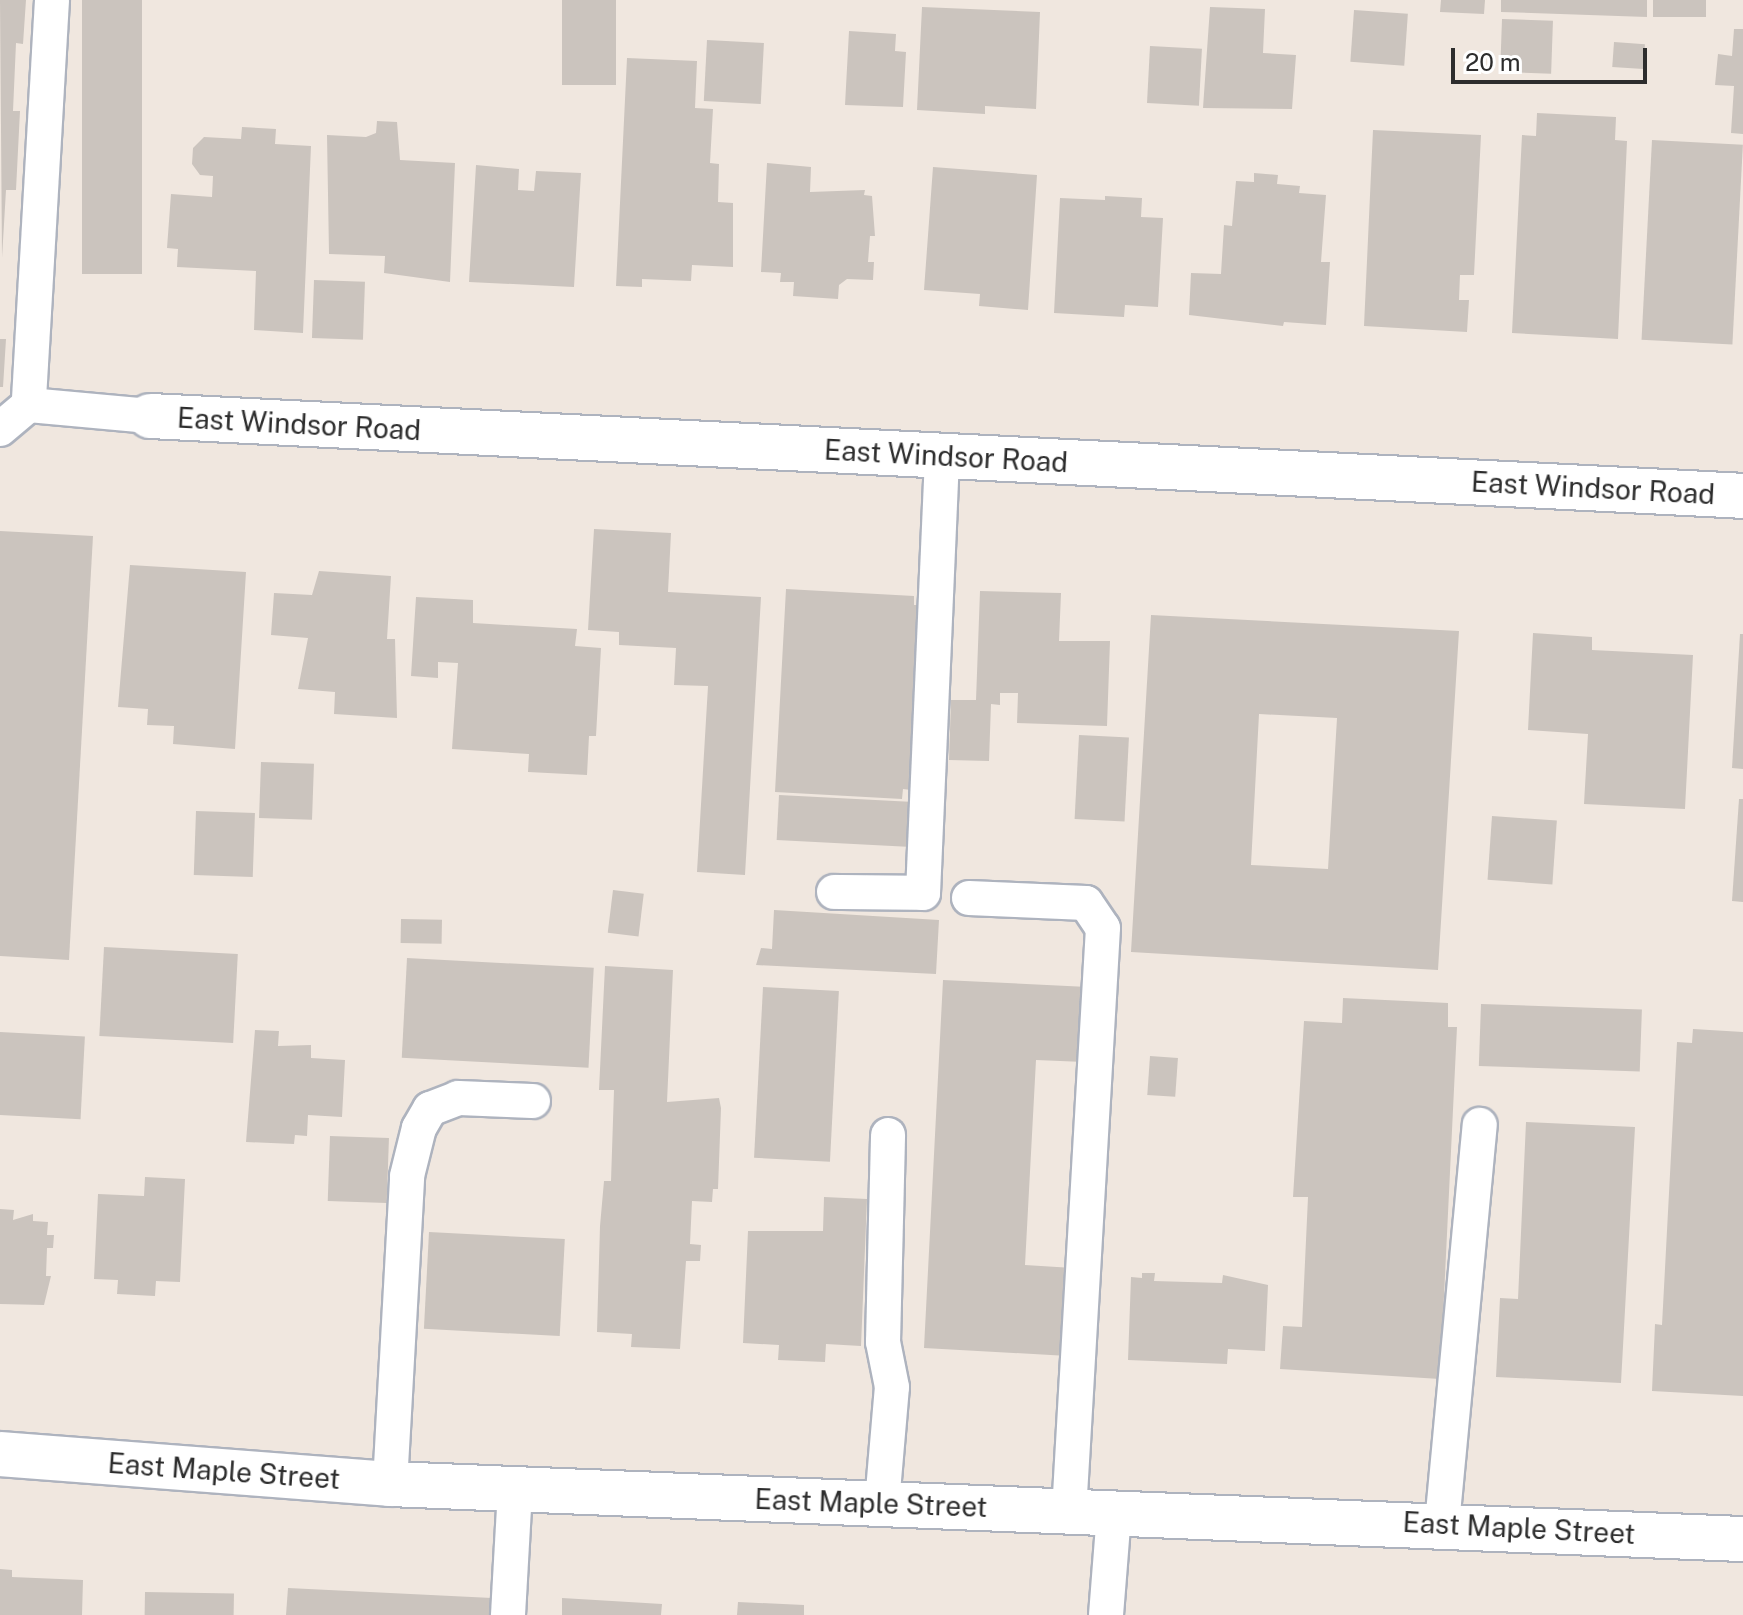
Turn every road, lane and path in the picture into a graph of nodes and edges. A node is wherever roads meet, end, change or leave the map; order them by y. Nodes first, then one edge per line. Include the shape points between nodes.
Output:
1 (52, 0) edge
2 (29, 405) junction
3 (150, 416) joint
4 (0, 429) edge
5 (942, 456) junction
6 (1743, 496) edge
7 (834, 892) dead end
8 (969, 898) dead end
9 (533, 1101) dead end
10 (1480, 1125) dead end
11 (888, 1135) dead end
12 (0, 1454) edge
13 (390, 1484) junction
14 (515, 1488) junction
15 (882, 1503) junction
16 (1069, 1512) junction
17 (1114, 1513) junction
18 (1442, 1524) junction
19 (1743, 1539) edge
20 (508, 1615) edge
21 (1106, 1615) edge

1 - 2 lane
2 - 3 lane
2 - 4 lane
3 - 5 street, East Windsor Road
5 - 6 street, East Windsor Road
5 - 7 lane via 923,893
8 - 16 lane via 1086,903 1103,928
9 - 13 lane via 458,1098 430,1109 419,1128 407,1176
10 - 18 lane
11 - 15 lane via 883,1342 892,1387
12 - 13 street, East Maple Street
13 - 14 street, East Maple Street
14 - 15 street, East Maple Street
14 - 20 lane
15 - 16 street, East Maple Street
16 - 17 street, East Maple Street
17 - 18 street, East Maple Street
17 - 21 lane
18 - 19 street, East Maple Street

